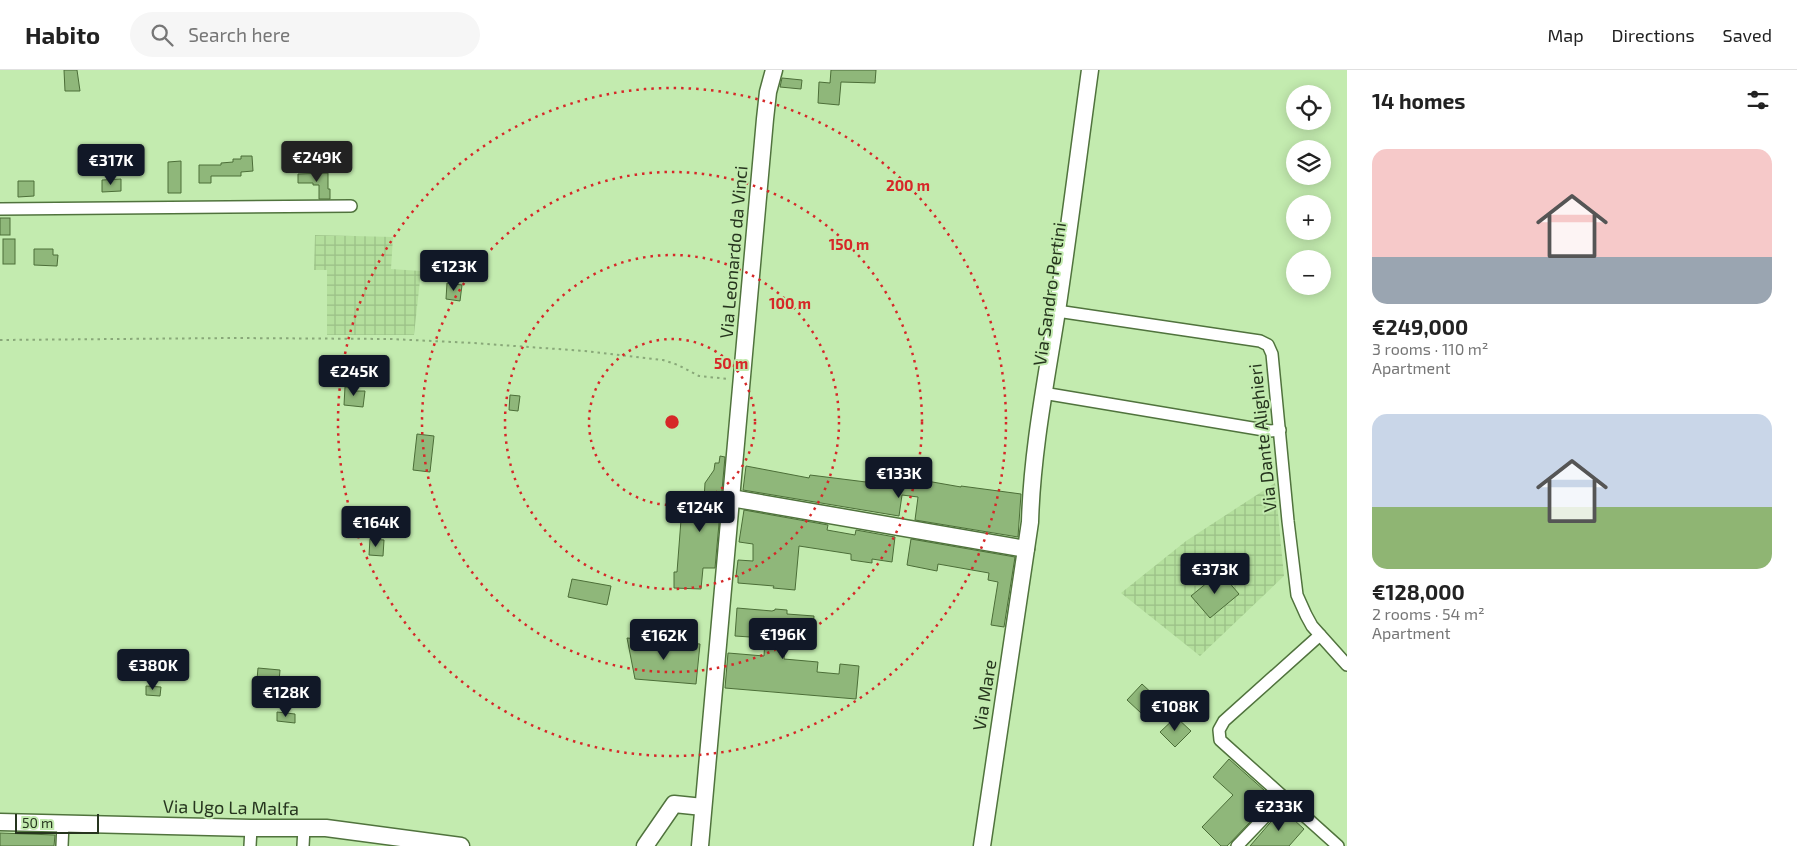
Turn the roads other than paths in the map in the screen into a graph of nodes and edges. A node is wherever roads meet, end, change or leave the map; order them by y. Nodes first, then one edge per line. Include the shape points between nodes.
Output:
1 (774, 70) edge
2 (1090, 70) edge
3 (1101, 70) edge
4 (351, 206) dead end
5 (0, 209) edge
6 (1062, 312) junction
7 (1048, 394) junction
8 (1280, 430) junction
9 (731, 498) junction
10 (1026, 549) junction
11 (1320, 635) junction
12 (1347, 665) edge
13 (1283, 798) junction
14 (704, 808) junction
15 (0, 822) edge
16 (63, 823) junction
17 (251, 828) junction
18 (304, 828) junction
19 (62, 846) edge
20 (250, 846) edge
21 (303, 846) edge
22 (461, 846) edge
23 (645, 846) edge
24 (700, 846) edge
25 (982, 846) edge
26 (1237, 846) edge
27 (1338, 846) edge

1 - 9 street, Via Leonardo da Vinci via 765,119
2 - 6 street, Via Sandro Pertini
3 - 6 street, Via Sandro Pertini
4 - 5 street
6 - 7 street, Via Sandro Pertini
6 - 8 street, Via Dante Alighieri via 1260,341 1272,354
7 - 8 street via 1270,431
7 - 10 street, Via Sandro Pertini via 1039,496 1030,522
8 - 11 street, Via Dante Alighieri via 1295,585 1306,615
9 - 10 street
9 - 14 street, Via Leonardo da Vinci
10 - 25 street, Via Mare
11 - 12 street, Via Dante Alighieri
11 - 13 street via 1224,721 1219,730 1220,740
13 - 26 street
13 - 27 street
14 - 23 street via 674,804
14 - 24 street, Via Leonardo da Vinci
15 - 16 street, Via Ugo La Malfa
16 - 17 street, Via Ugo La Malfa
16 - 19 street
17 - 18 street, Via Ugo La Malfa
17 - 20 street
18 - 21 street
18 - 22 street, Via Ugo La Malfa via 326,828

